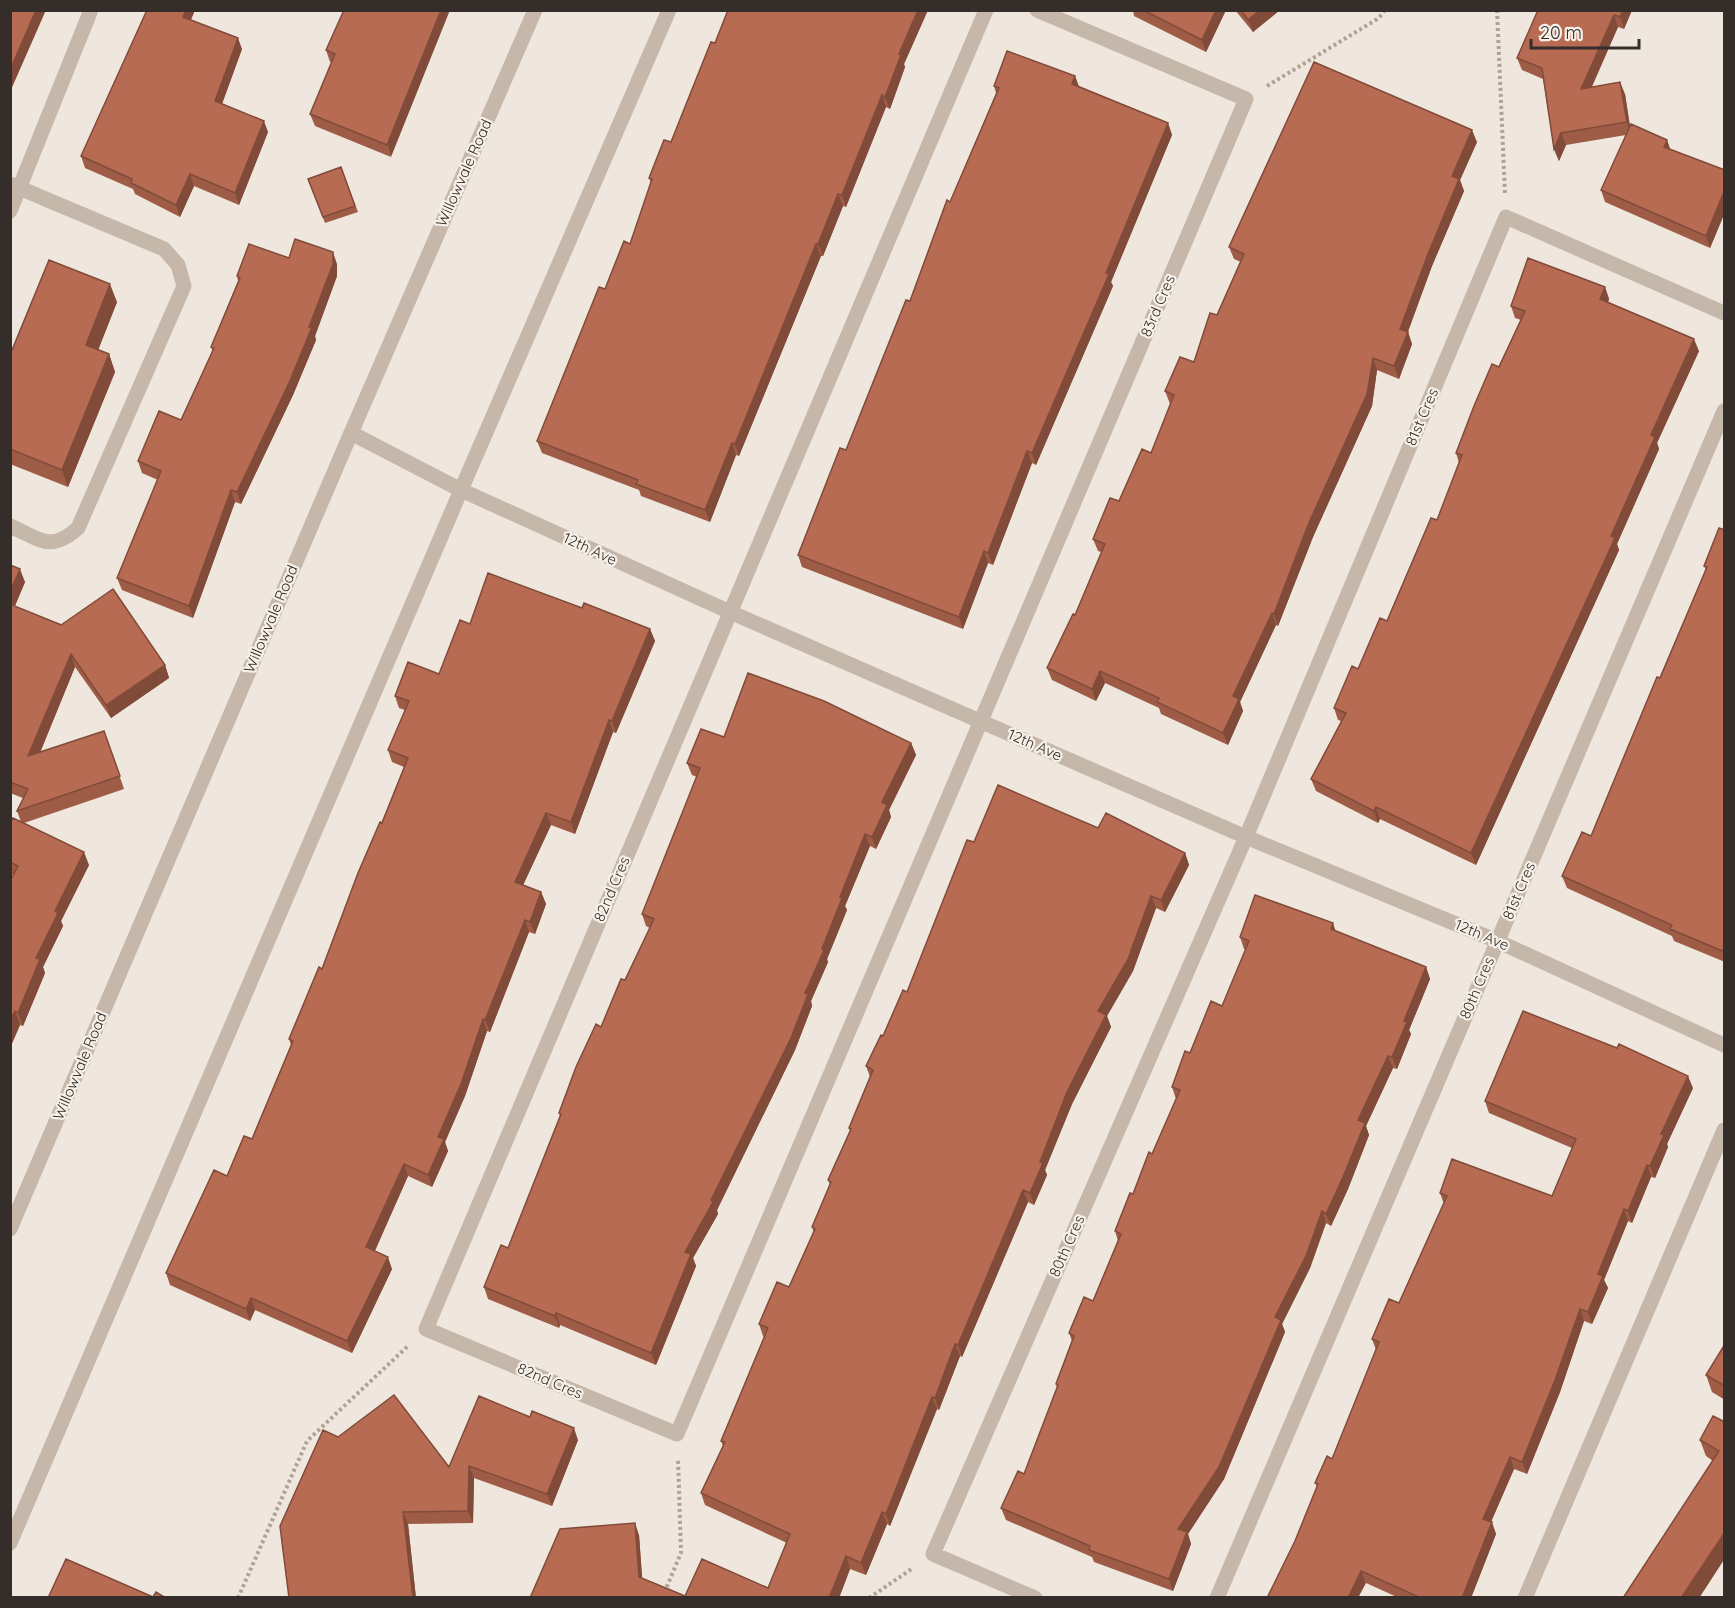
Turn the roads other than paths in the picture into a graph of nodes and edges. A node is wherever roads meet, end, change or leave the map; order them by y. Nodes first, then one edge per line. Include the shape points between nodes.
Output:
1 (91, 10) edge
2 (535, 10) edge
3 (669, 10) edge
4 (986, 10) edge
5 (1037, 10) edge
6 (16, 186) edge
7 (10, 211) edge
8 (1725, 313) edge
9 (1725, 411) edge
10 (351, 433) junction
11 (461, 489) junction
12 (10, 526) edge
13 (730, 612) junction
14 (981, 722) junction
15 (1246, 837) junction
16 (1497, 941) junction
17 (1725, 1045) edge
18 (1725, 1130) edge
19 (10, 1229) edge
20 (10, 1543) edge
21 (1035, 1598) edge
22 (1217, 1598) edge
23 (1525, 1598) edge

1 - 6 street
2 - 10 street, Willowvale Road
3 - 11 street
4 - 13 street
5 - 14 street, 83rd Cres via 1246,99
6 - 7 street
6 - 12 street via 164,249 178,265 184,286 78,528 64,540 51,544
8 - 15 street, 81st Cres via 1506,216
9 - 16 street, 81st Cres
10 - 11 street, 12th Ave
10 - 19 street, Willowvale Road
11 - 13 street, 12th Ave
11 - 20 street
13 - 14 street, 12th Ave
13 - 14 street, 82nd Cres via 426,1329 677,1434
14 - 15 street, 12th Ave
15 - 16 street, 12th Ave
15 - 21 street, 80th Cres via 933,1554
16 - 17 street, 12th Ave
16 - 22 street, 80th Cres
18 - 23 street

